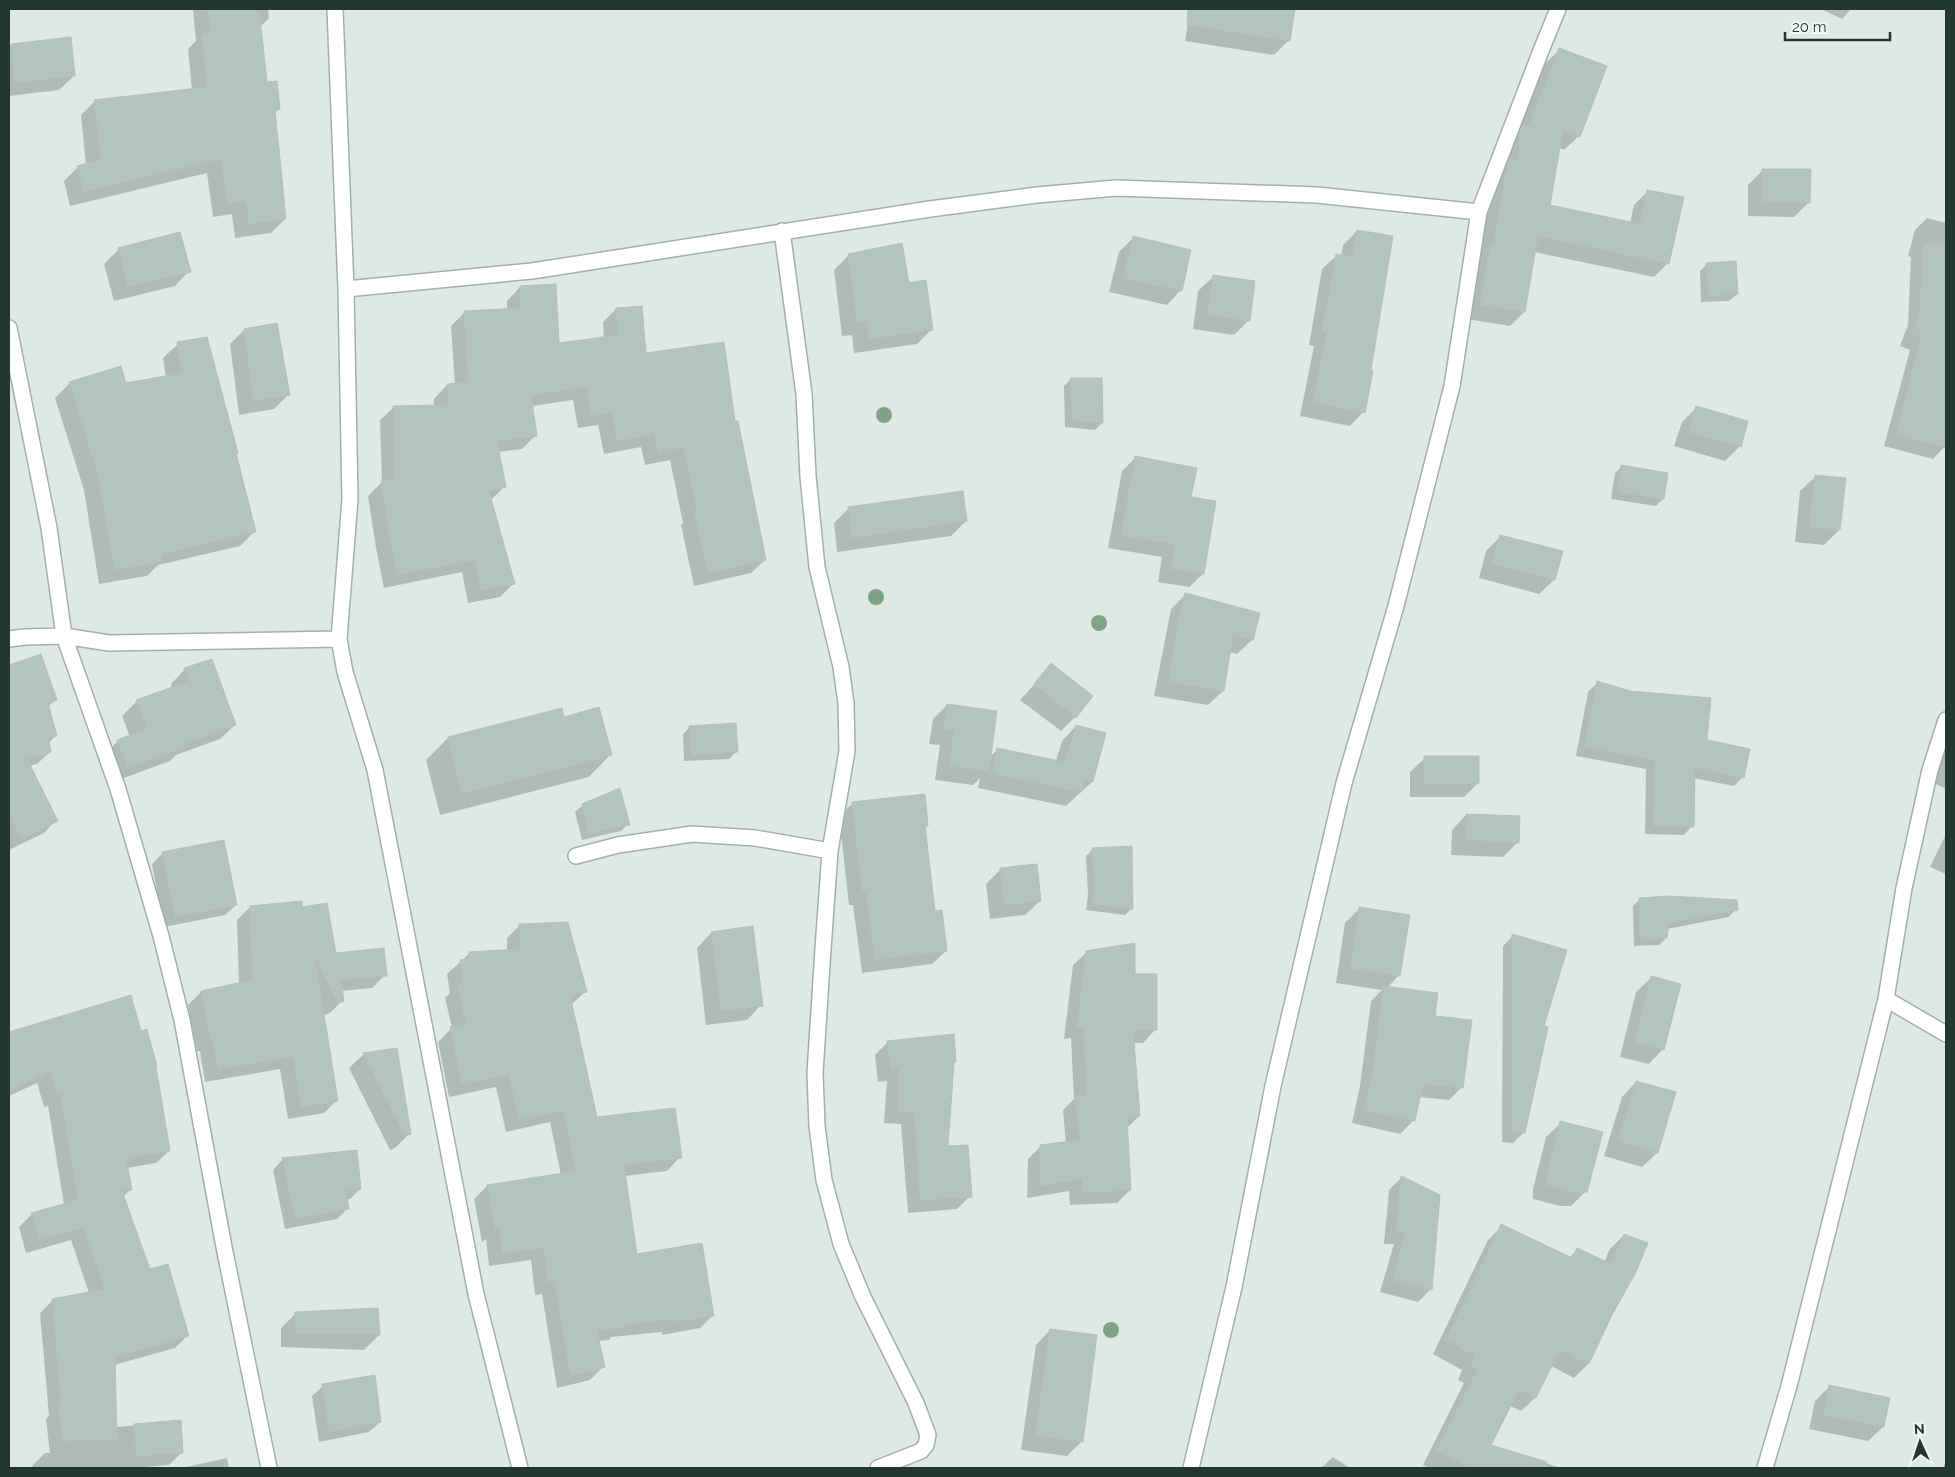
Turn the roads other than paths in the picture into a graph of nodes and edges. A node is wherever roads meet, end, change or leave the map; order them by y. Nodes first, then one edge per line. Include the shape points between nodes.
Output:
1 (335, 9) edge
2 (1558, 9) edge
3 (1479, 212) junction
4 (782, 232) junction
5 (346, 289) junction
6 (9, 328) edge
7 (64, 636) junction
8 (9, 639) edge
9 (339, 639) junction
10 (1946, 720) edge
11 (830, 851) junction
12 (576, 856) dead end
13 (1886, 999) junction
14 (1946, 1034) edge
15 (269, 1468) edge
16 (520, 1468) edge
17 (878, 1468) edge
18 (1191, 1468) edge
19 (1765, 1468) edge

1 - 5 street
2 - 3 street
3 - 4 street via 1317,195 1116,188 1028,196
3 - 18 street via 1452,386 1396,606 1344,783 1273,1086 1234,1287
4 - 5 street via 532,271
4 - 11 street via 804,394 817,567 841,667 846,703 847,751
5 - 9 street via 350,499
6 - 7 street via 50,528
7 - 8 street
7 - 9 street via 109,643
7 - 15 street via 118,790 182,1020
9 - 16 street via 345,672 375,770 476,1294
10 - 13 street via 1930,770 1910,861
11 - 12 street via 755,838 692,834 618,845
11 - 17 street via 815,1074 824,1180 841,1244 928,1435 921,1452
13 - 14 street
13 - 19 street via 1789,1386

